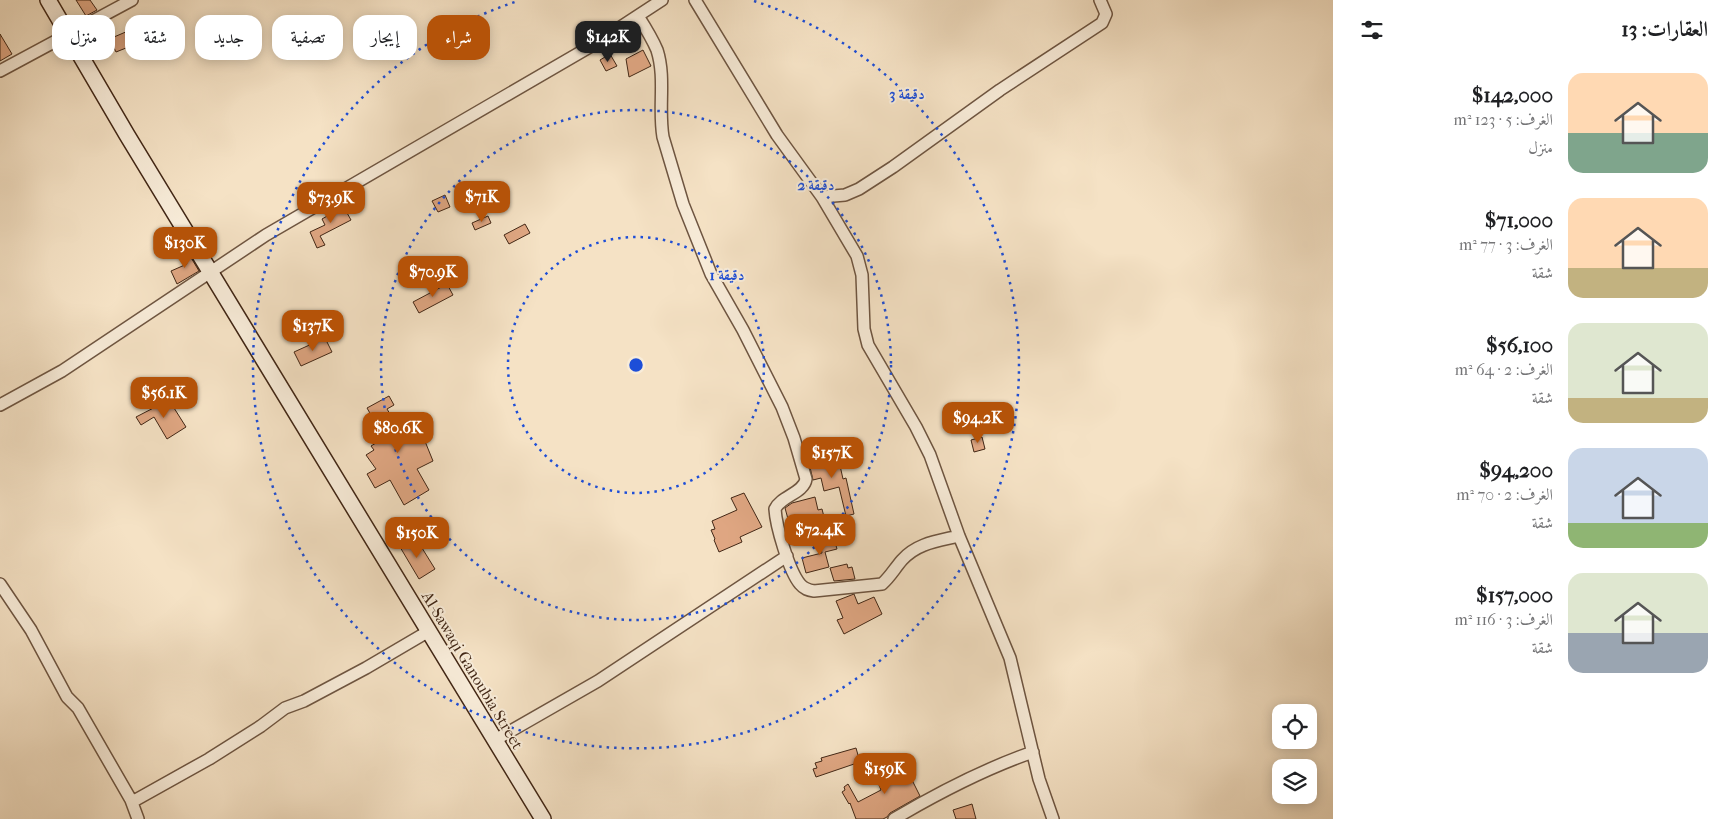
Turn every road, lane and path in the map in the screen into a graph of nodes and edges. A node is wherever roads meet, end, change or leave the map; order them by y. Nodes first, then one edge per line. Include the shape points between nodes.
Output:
1 (48, 0) edge
2 (132, 0) edge
3 (662, 0) edge
4 (695, 0) edge
5 (1100, 0) edge
6 (57, 15) edge
7 (104, 15) edge
8 (638, 16) junction
9 (52, 43) edge
10 (83, 60) edge
11 (0, 71) edge
12 (822, 197) junction
13 (211, 272) junction
14 (0, 406) edge
15 (959, 536) junction
16 (787, 556) junction
17 (0, 584) edge
18 (429, 631) junction
19 (495, 740) junction
20 (1033, 752) junction
21 (132, 802) junction
22 (138, 819) edge
23 (543, 819) edge
24 (894, 819) edge
25 (1052, 819) edge

1 - 6 street, Al-Sawaqi Ganoubia Street
2 - 7 street
3 - 8 street
4 - 12 street via 777,135
5 - 12 street via 1106,14 1102,23 859,189
8 - 13 street via 266,235
8 - 16 street via 658,56 662,137 682,204 711,274 782,407 806,479 804,486 781,501 775,509
9 - 11 street
10 - 13 street, Al-Sawaqi Ganoubia Street
12 - 15 street via 852,246 860,266 868,346 930,455
13 - 14 street via 62,370
13 - 18 street, Al-Sawaqi Ganoubia Street
15 - 16 street via 914,549 882,584 852,588 808,590 801,586
15 - 20 street via 1010,658
16 - 19 street via 598,681
17 - 21 street via 31,630 67,697 78,708
18 - 19 street, Al-Sawaqi Ganoubia Street
18 - 21 street via 322,692 285,708 209,759
19 - 23 street, Al-Sawaqi Ganoubia Street
20 - 24 street via 978,774
20 - 25 street
21 - 22 street

